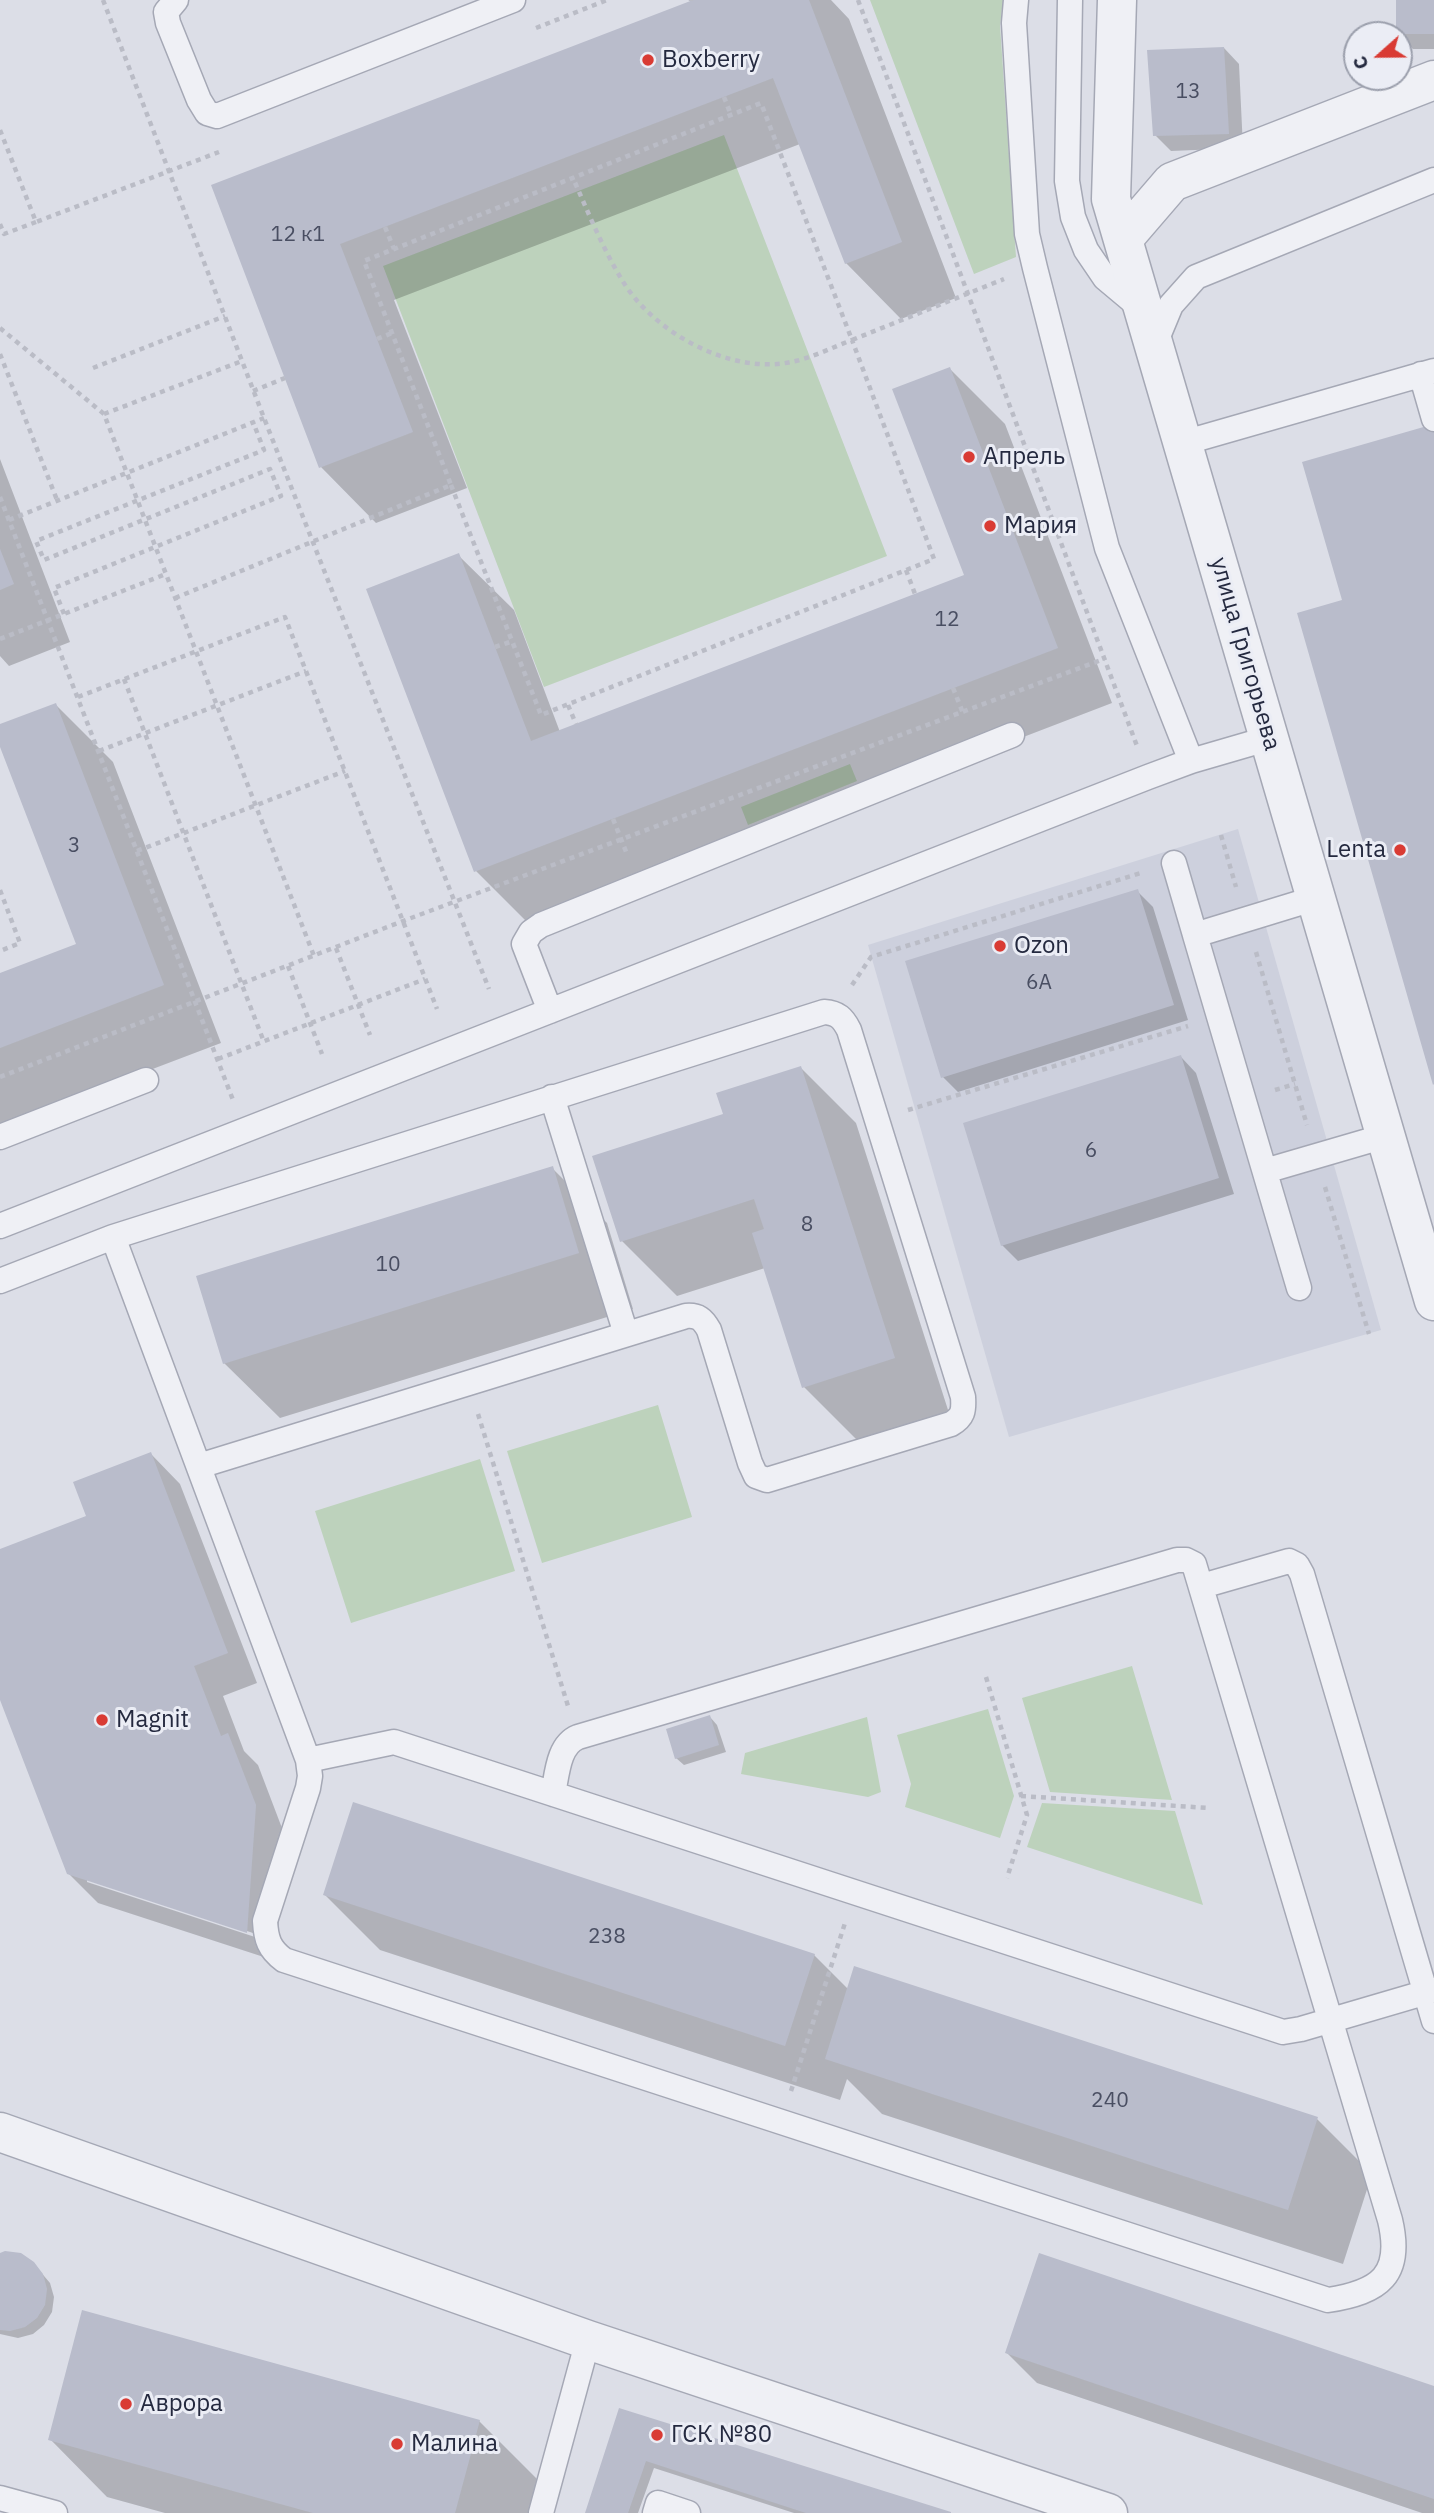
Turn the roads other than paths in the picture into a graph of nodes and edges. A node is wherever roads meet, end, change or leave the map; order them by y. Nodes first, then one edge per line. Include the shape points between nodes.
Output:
1 (176, 0) edge
2 (513, 0) edge
3 (1016, 0) edge
4 (1070, 0) edge
5 (1117, 0) edge
6 (1434, 80) edge
7 (1434, 180) edge
8 (1123, 239) junction
9 (1143, 310) junction
10 (1154, 346) junction
11 (1428, 372) edge
12 (1434, 419) edge
13 (1183, 443) junction
14 (1012, 735) dead end
15 (1270, 738) junction
16 (1191, 761) junction
17 (1174, 863) road end
18 (1316, 898) junction
19 (1195, 935) junction
20 (550, 1011) junction
21 (146, 1080) dead end
22 (552, 1097) junction
23 (1385, 1136) junction
24 (0, 1137) edge
25 (1265, 1171) junction
26 (0, 1226) edge
27 (113, 1237) junction
28 (0, 1281) edge
29 (1299, 1288) dead end
30 (1434, 1301) edge
31 (626, 1334) junction
32 (199, 1466) junction
33 (1202, 1586) junction
34 (308, 1760) junction
35 (553, 1794) junction
36 (1430, 1991) edge
37 (1331, 2020) junction
38 (1434, 2021) edge
39 (0, 2132) edge
40 (588, 2340) junction
41 (0, 2498) edge
42 (55, 2513) edge
43 (541, 2513) edge
44 (654, 2513) edge
45 (688, 2513) edge
46 (1108, 2513) edge

1 - 2 lane via 166,12 169,23 199,100 207,113 217,116
3 - 16 lane via 1027,234 1108,548
4 - 9 lane via 1068,181 1073,217 1086,250 1105,278
5 - 8 street, улица Григорьева via 1111,199
6 - 8 street via 1172,182
7 - 10 lane via 1196,277 1171,305
8 - 9 street, улица Григорьева
9 - 10 street, улица Григорьева
10 - 13 street, улица Григорьева
11 - 12 lane
11 - 13 lane
13 - 15 street, улица Григорьева
14 - 20 lane via 541,925 524,944
15 - 16 lane
15 - 18 street, улица Григорьева
16 - 20 lane
17 - 19 lane
18 - 19 lane
18 - 23 street, улица Григорьева
19 - 25 lane
20 - 26 lane
21 - 24 lane
22 - 27 lane
22 - 31 lane
22 - 31 lane via 824,1012 843,1019 964,1410 951,1424 767,1480 756,1476 750,1463 704,1321 695,1315 685,1316
23 - 25 lane
23 - 30 street, улица Григорьева
25 - 29 lane
27 - 28 lane
27 - 32 lane
31 - 32 lane
32 - 34 lane
33 - 35 lane via 1194,1564 1177,1560 578,1737 565,1747
33 - 36 lane via 1281,1562 1297,1565
33 - 37 lane
34 - 35 lane via 394,1742
34 - 37 lane via 308,1788 265,1921 266,1938 284,1960 1328,2300 1352,2297 1376,2285 1391,2267 1395,2242
35 - 37 lane via 1283,2032
36 - 37 lane
36 - 38 lane
39 - 40 street
40 - 43 lane
40 - 46 street
41 - 42 lane
44 - 45 lane via 658,2503

